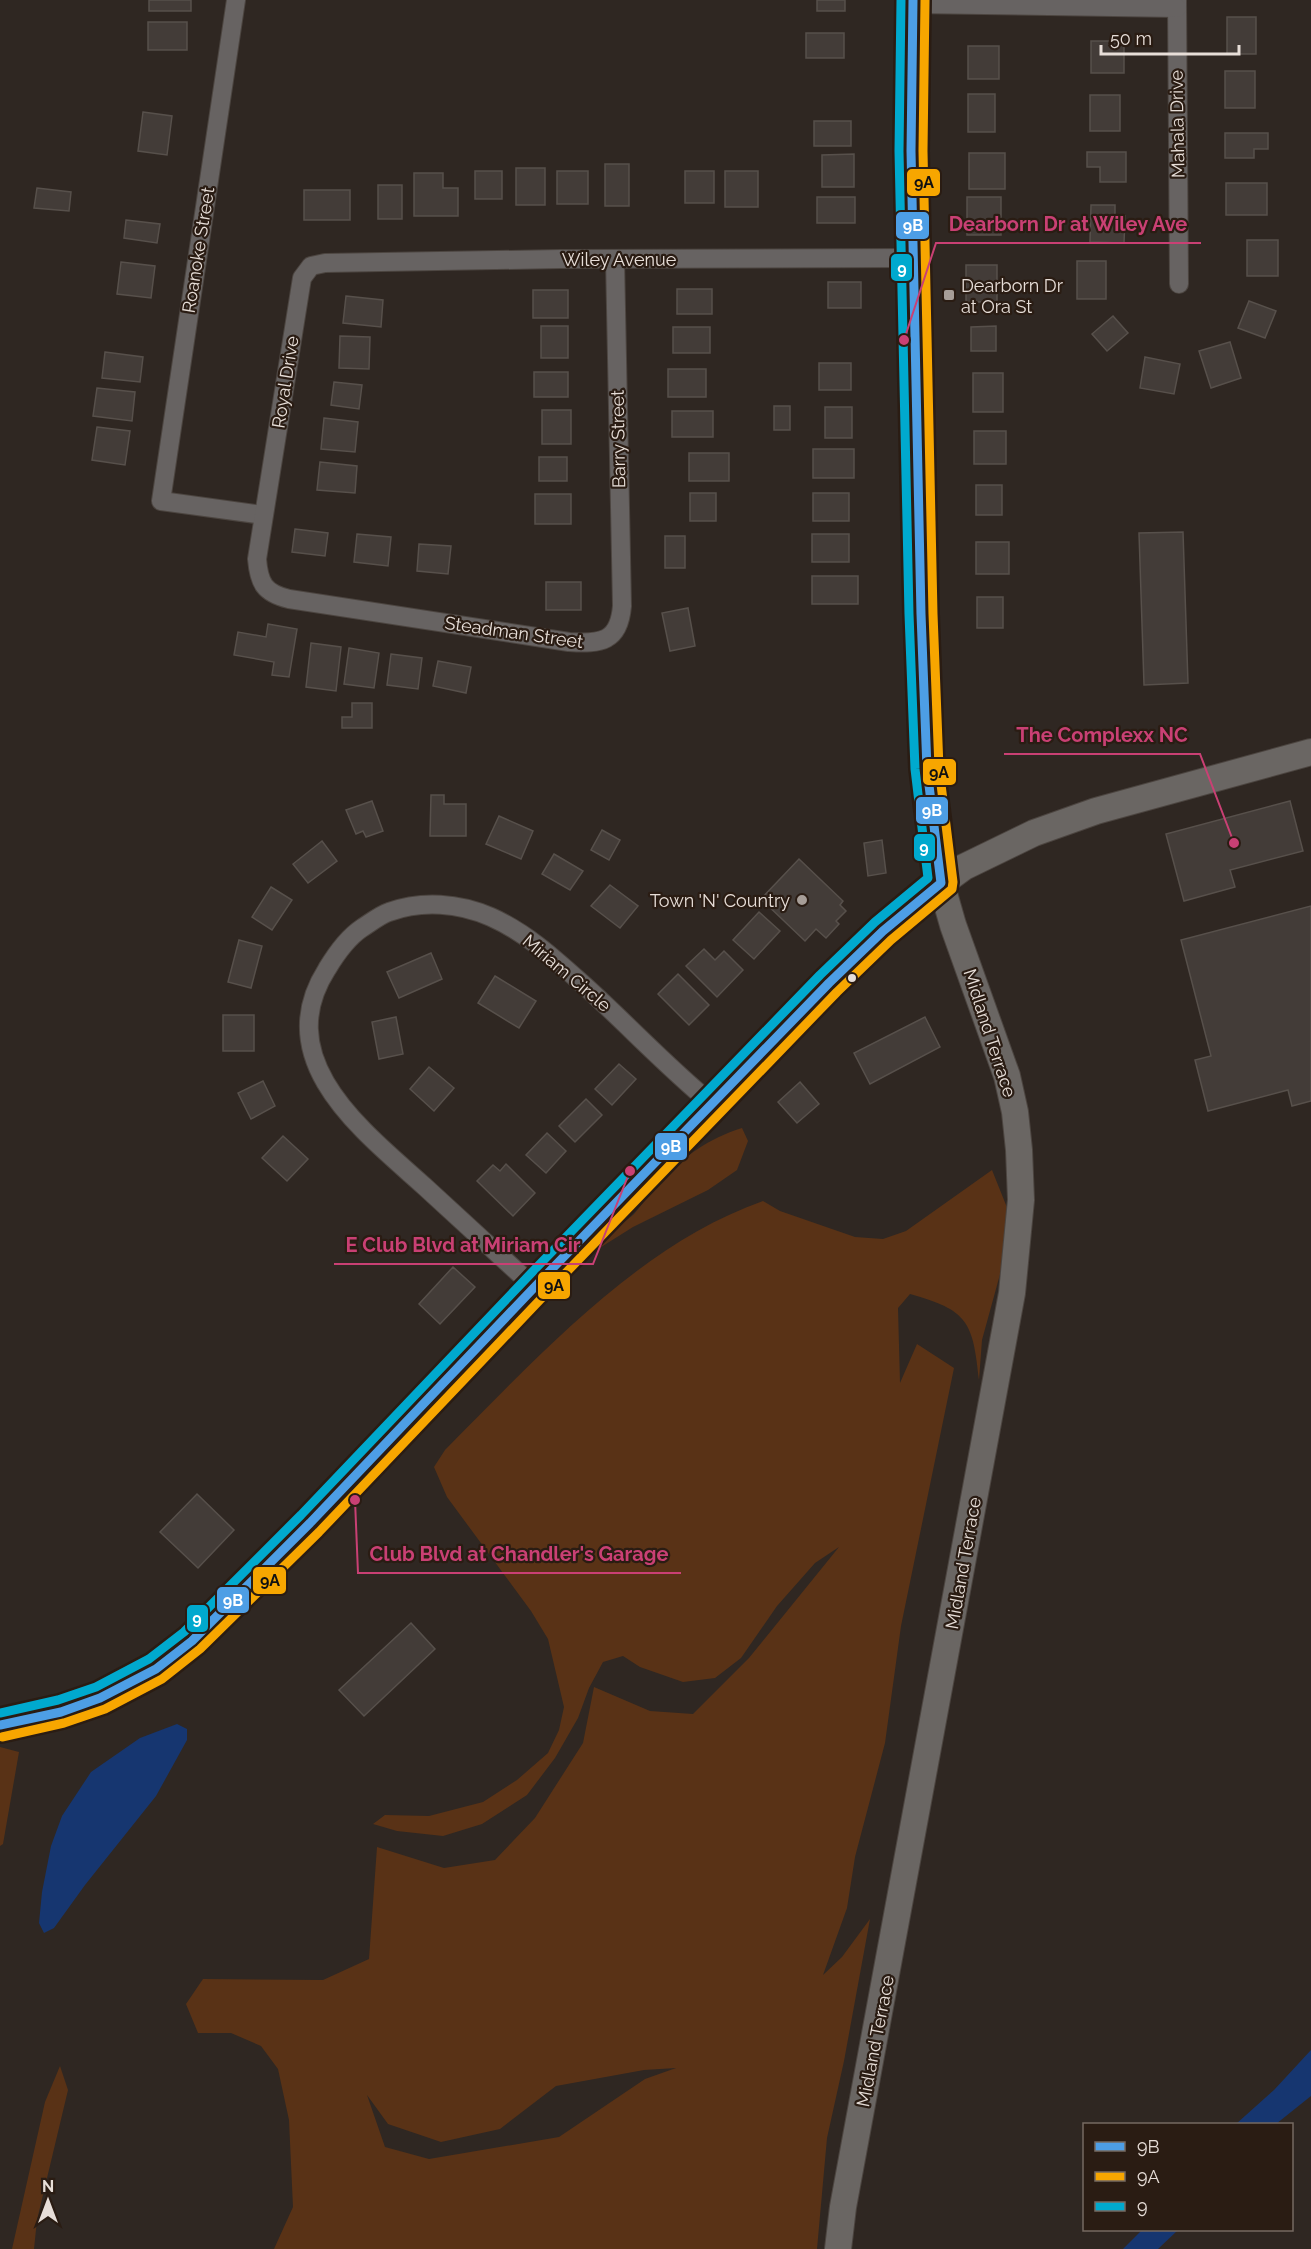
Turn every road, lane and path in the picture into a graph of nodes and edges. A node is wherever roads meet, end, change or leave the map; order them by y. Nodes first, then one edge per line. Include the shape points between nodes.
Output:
1 (236, 0) edge
2 (913, 2) edge
3 (1177, 4) edge
4 (913, 258) junction
5 (615, 259) junction
6 (325, 263) joint
7 (1179, 284) dead end
8 (263, 515) junction
9 (621, 619) joint
10 (432, 620) joint
11 (1311, 752) edge
12 (941, 884) junction
13 (712, 1104) junction
14 (534, 1287) junction
15 (0, 1725) edge
16 (838, 2249) edge

1 - 8 street, Roanoke Street via 161,501
2 - 3 street
2 - 4 street, Midland Terrace
3 - 7 street, Mahala Drive
4 - 5 street, Wiley Avenue
4 - 12 street, Midland Terrace via 927,769
5 - 6 street, Wiley Avenue
5 - 9 street, Barry Street
6 - 8 street, Royal Drive via 310,266 302,278
8 - 10 street, Royal Drive via 258,577 276,596
9 - 10 street, Steadman Street via 608,639 592,644
11 - 12 street via 1096,811 1034,833 964,867
12 - 13 street via 856,956
12 - 16 street, Midland Terrace via 1007,1076 1019,1150 1020,1226 1012,1293
13 - 14 street
13 - 14 street, Miriam Circle via 552,956 489,916 441,904 414,905 387,912 356,932 319,981 310,1010 309,1032 315,1061 328,1089 358,1126
14 - 15 street via 286,1548 186,1646 119,1691 41,1718

